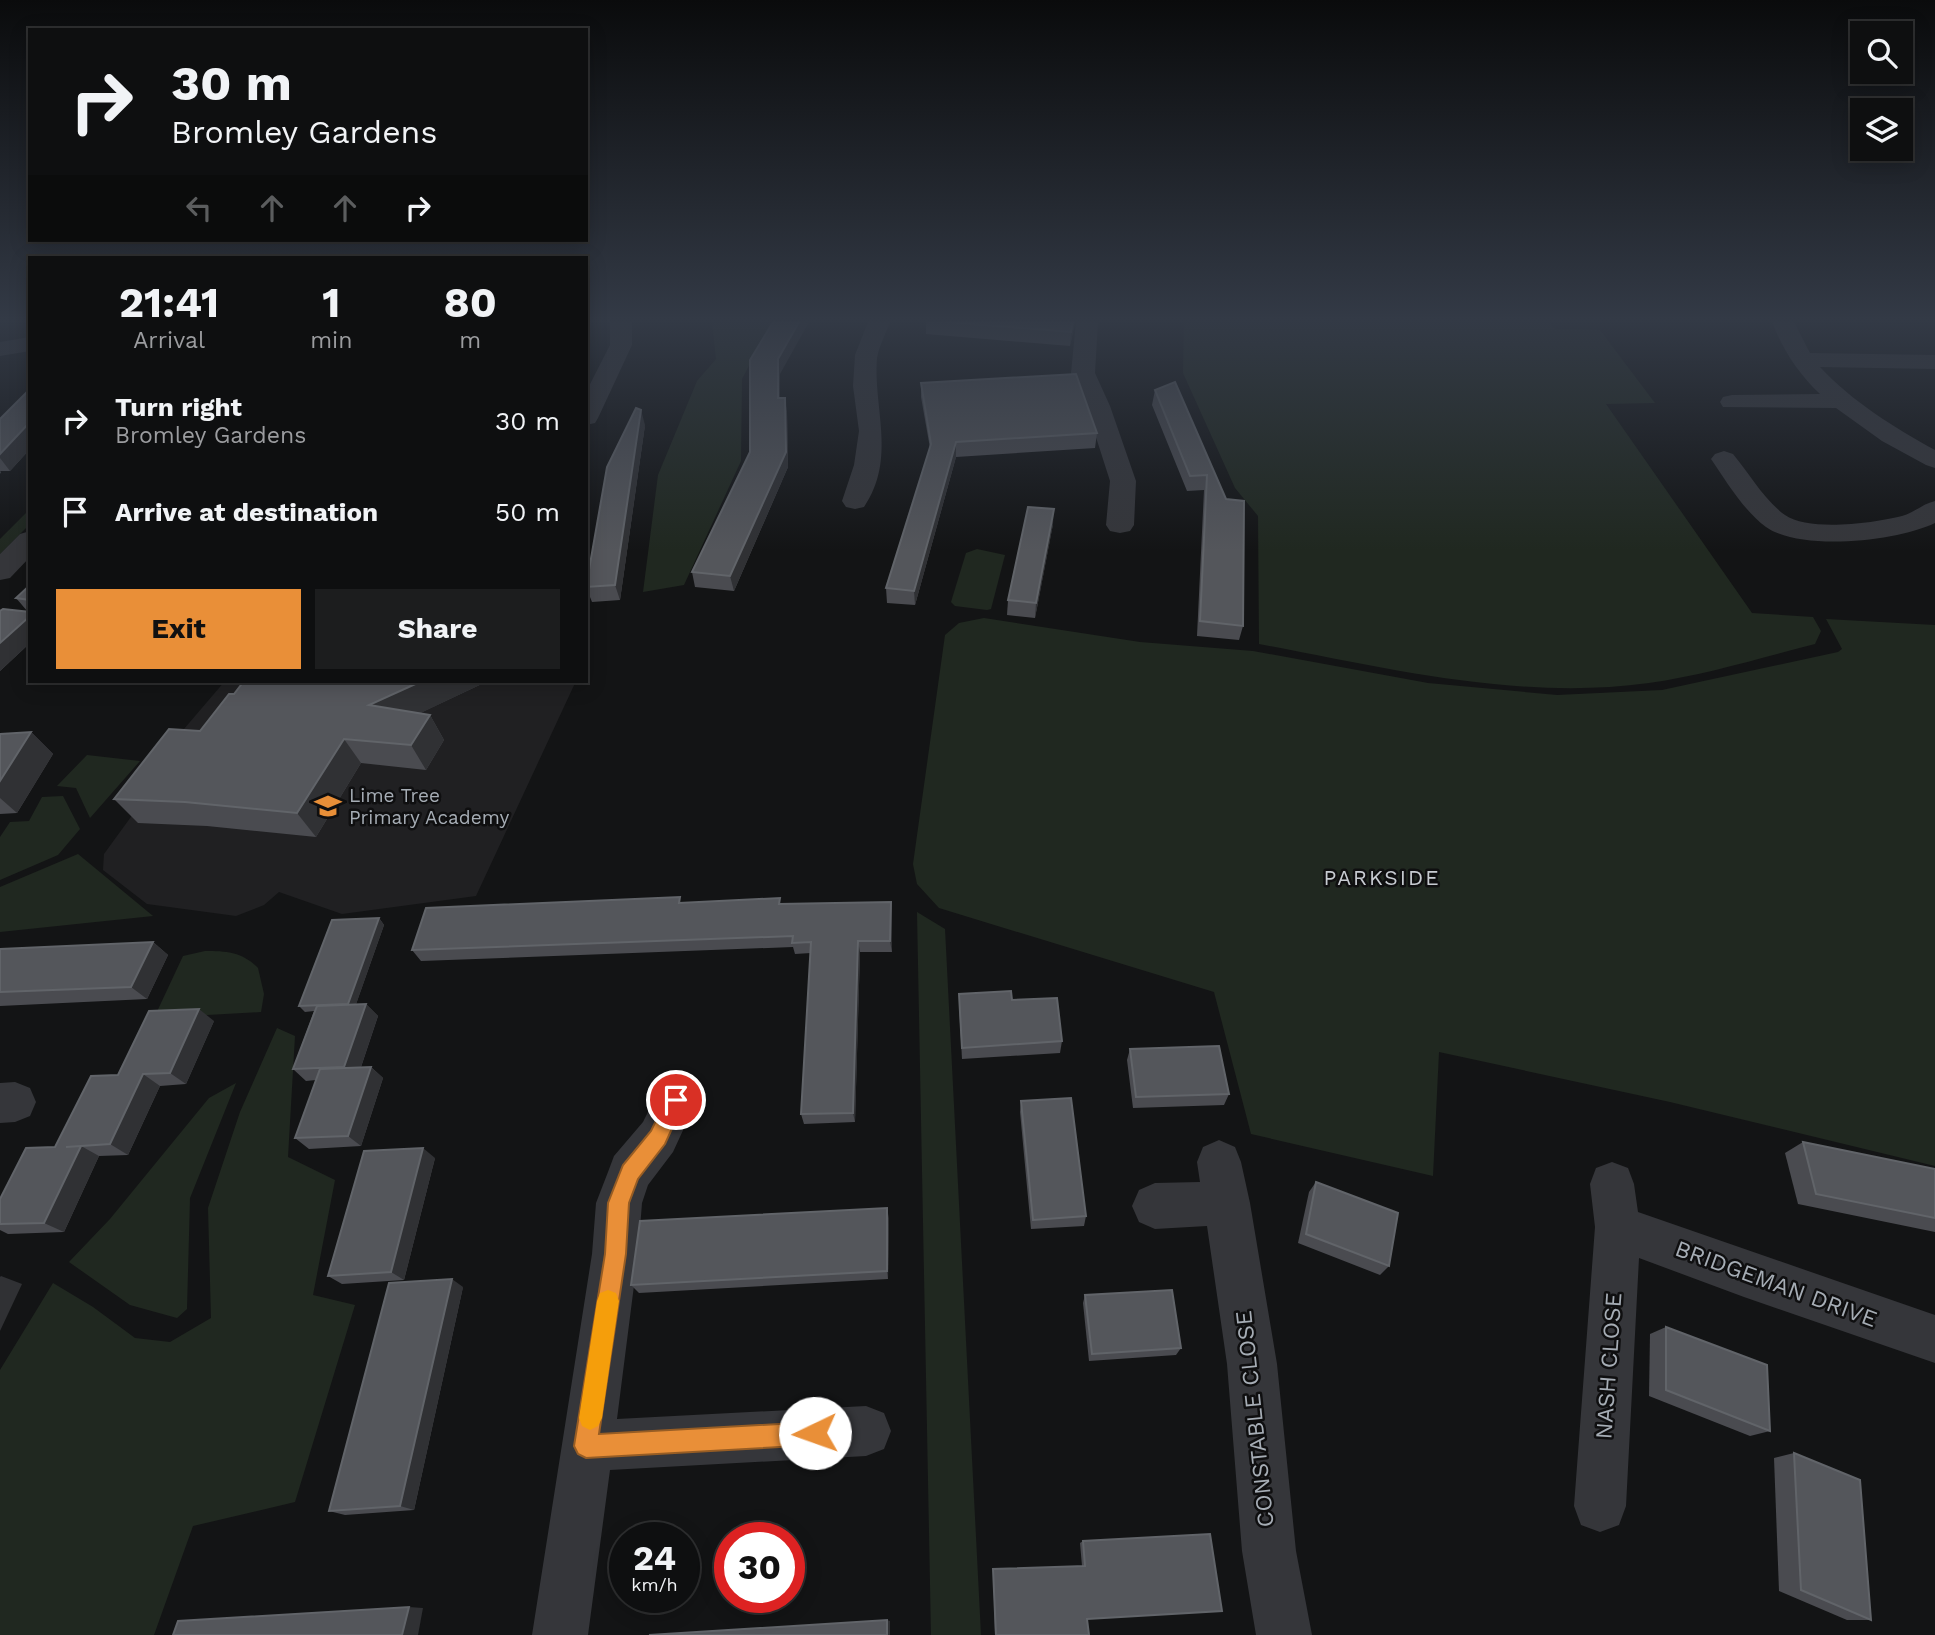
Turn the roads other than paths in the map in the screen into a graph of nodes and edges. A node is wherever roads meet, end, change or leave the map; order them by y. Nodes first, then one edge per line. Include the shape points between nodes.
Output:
1 (867, 398) edge
2 (1094, 398) edge
3 (1838, 398) edge
4 (1840, 401) junction
5 (1732, 402) dead end
6 (1724, 459) dead end
7 (1935, 460) edge
8 (855, 501) dead end
9 (1935, 509) edge
10 (1121, 525) dead end
11 (28, 542) edge
12 (0, 571) edge
13 (676, 1100) dead end
14 (1155, 1206) dead end
15 (1615, 1206) joint
16 (1935, 1339) edge
17 (866, 1431) dead end
18 (586, 1446) junction
19 (1600, 1506) dead end
20 (560, 1635) edge
21 (1284, 1635) edge

1 - 8 street via 871,431 867,465
2 - 10 street via 1124,481
3 - 4 street
4 - 5 street
4 - 7 street
6 - 9 street via 1777,522 1795,530 1882,528 1924,519
11 - 12 street
13 - 18 street via 658,1137 630,1172 619,1203
14 - 21 street, CONSTABLE CLOSE via 1223,1183 1252,1364 1269,1551
15 - 16 street, BRIDGEMAN DRIVE via 1744,1274
15 - 19 street, NASH CLOSE
17 - 18 street
18 - 20 street

